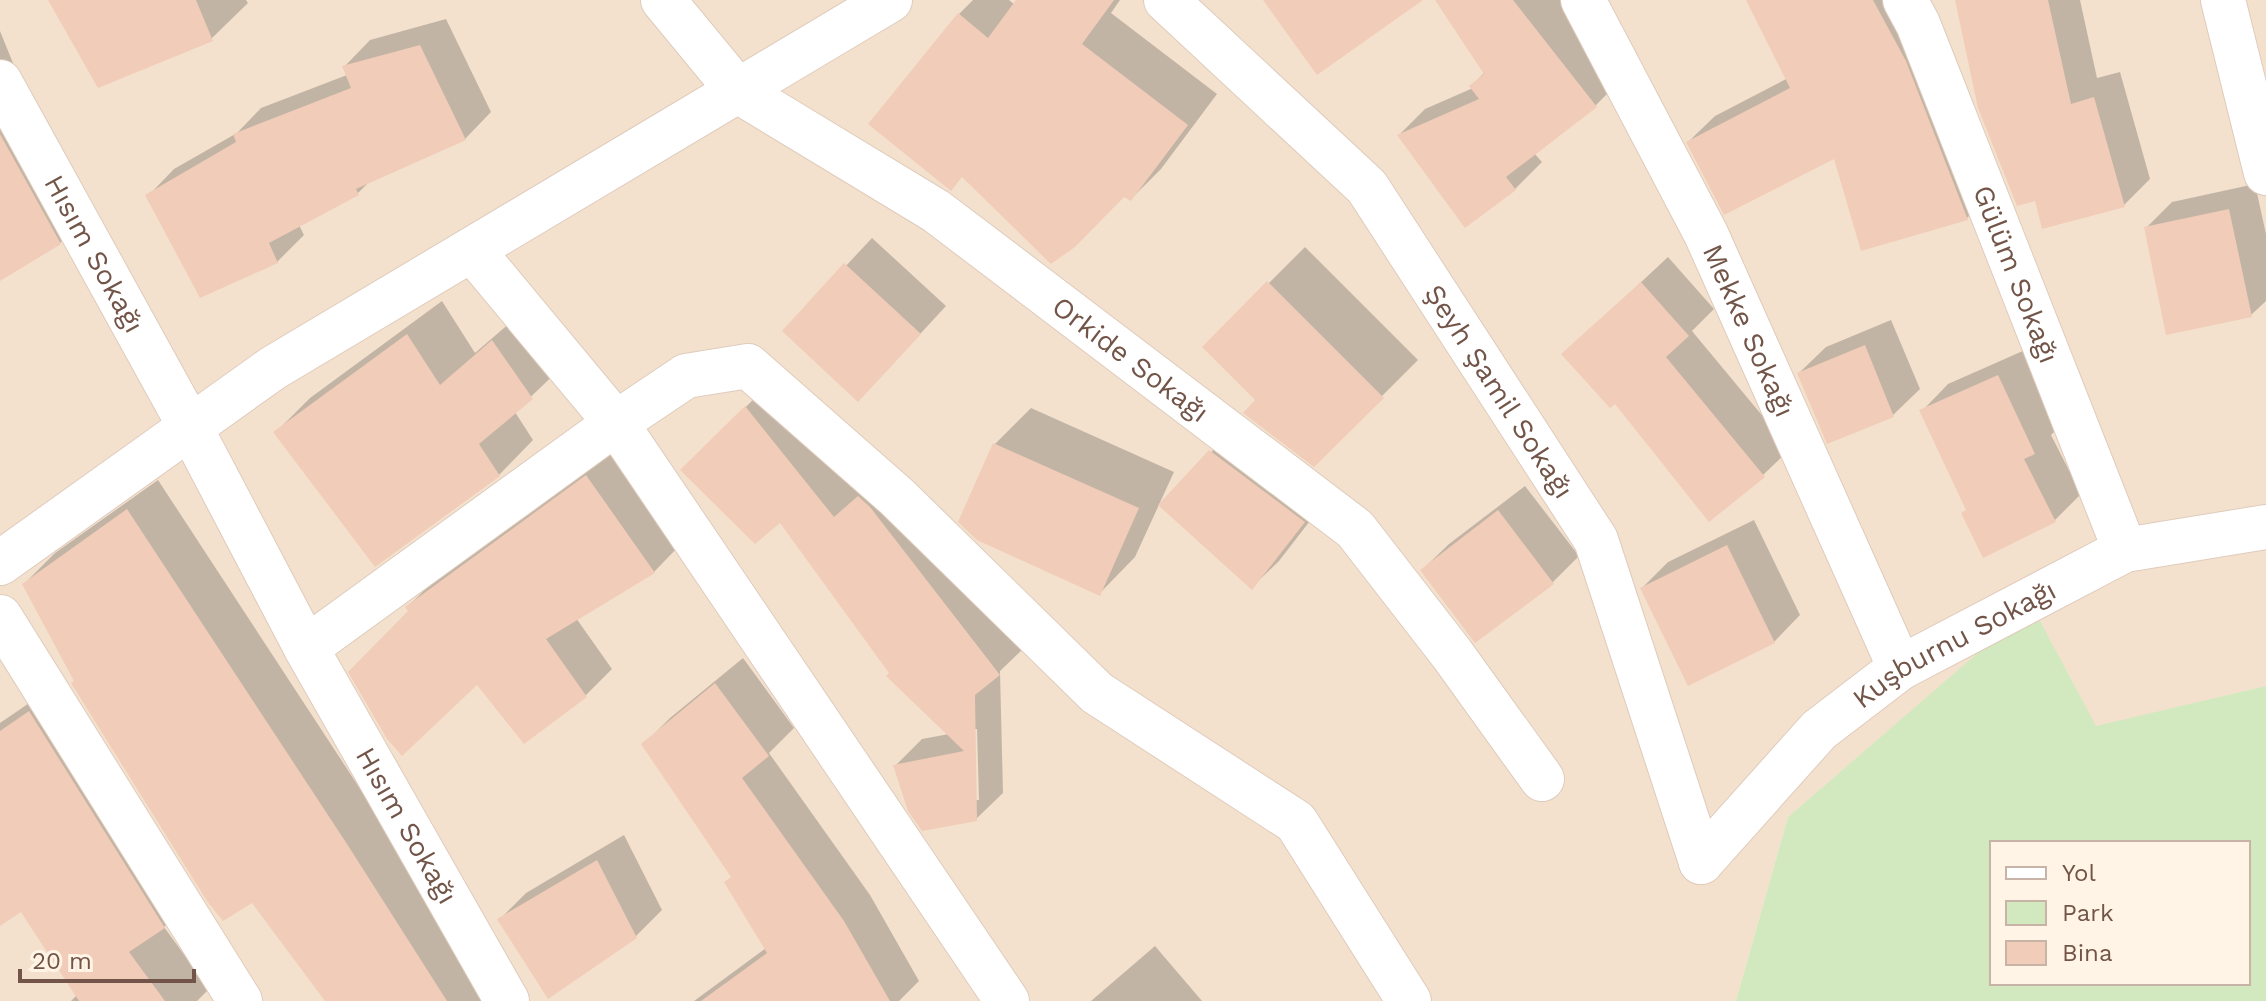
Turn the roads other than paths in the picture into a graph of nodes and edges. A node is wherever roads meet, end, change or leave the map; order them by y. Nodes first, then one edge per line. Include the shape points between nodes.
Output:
1 (663, 0) edge
2 (890, 0) edge
3 (1166, 0) edge
4 (1583, 0) edge
5 (1905, 0) edge
6 (2223, 0) edge
7 (0, 82) edge
8 (738, 91) junction
9 (2266, 173) edge
10 (472, 250) junction
11 (616, 423) junction
12 (189, 425) junction
13 (2266, 527) edge
14 (2125, 550) junction
15 (0, 563) edge
16 (0, 617) edge
17 (306, 648) junction
18 (1900, 668) junction
19 (1542, 779) dead end
20 (1701, 862) joint
21 (240, 1001) edge
22 (507, 1001) edge
23 (1007, 1001) edge
24 (1409, 1001) edge

1 - 8 street, Orkide Sokağı
2 - 8 street
3 - 20 street, Şeyh Şamil Sokağı via 1367,187 1596,540
4 - 18 street, Mekke Sokağı via 1706,234
5 - 14 street, Gülüm Sokağı
6 - 9 street
7 - 12 street, Hısım Sokağı
8 - 10 street
8 - 19 street, Orkide Sokağı via 936,211 1355,529
10 - 11 street
10 - 12 street via 273,368
11 - 17 street
11 - 23 street
11 - 24 street via 686,376 748,366 897,497 1097,693 1296,822
12 - 15 street
12 - 17 street, Hısım Sokağı
13 - 14 street, Kuşburnu Sokağı
14 - 18 street, Kuşburnu Sokağı
16 - 21 street
17 - 22 street, Hısım Sokağı
18 - 20 street, Kuşburnu Sokağı via 1819,730

